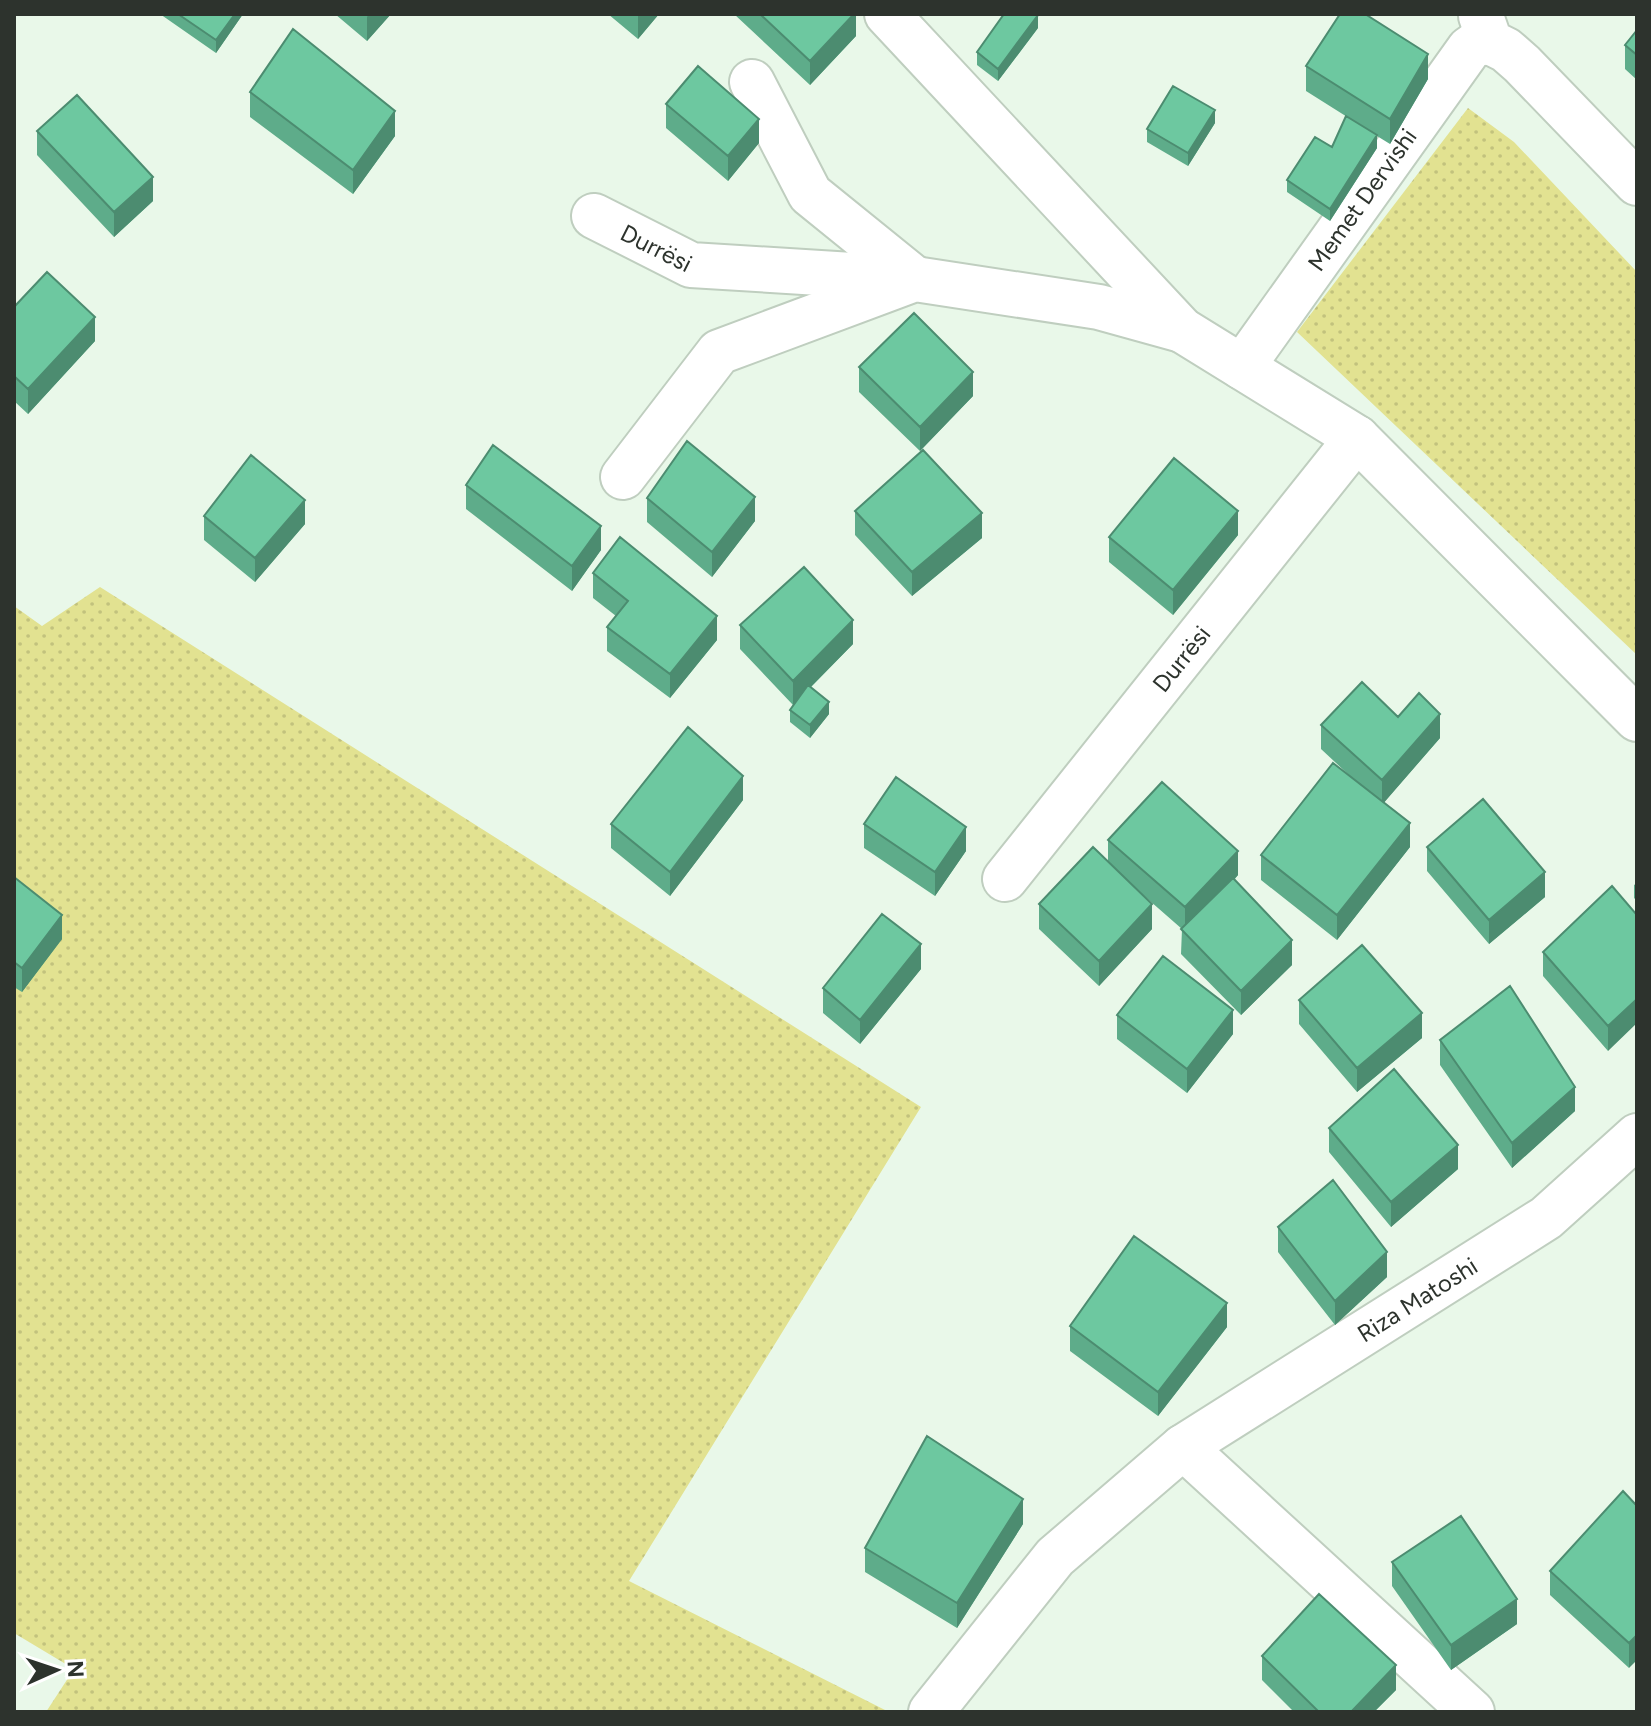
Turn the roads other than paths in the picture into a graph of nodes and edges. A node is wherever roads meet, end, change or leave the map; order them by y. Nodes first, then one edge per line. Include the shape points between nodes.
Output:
1 (887, 14) edge
2 (1485, 28) edge
3 (752, 82) dead end
4 (1637, 183) edge
5 (594, 216) dead end
6 (915, 279) junction
7 (1182, 330) junction
8 (1242, 367) junction
9 (1357, 438) junction
10 (623, 477) dead end
11 (1637, 719) edge
12 (1005, 879) dead end
13 (1637, 1136) edge
14 (1183, 1447) junction
15 (949, 1705) edge
16 (1472, 1712) edge

1 - 7 street, Durrësi
2 - 4 street, Memet Dervishi
2 - 8 street, Memet Dervishi
3 - 6 street via 810,194
5 - 6 street, Durrësi via 691,265
6 - 7 street, Durrësi via 1099,307
6 - 10 street, Durrësi via 719,352
7 - 8 street, Durrësi
8 - 9 street, Durrësi
9 - 11 street, Durrësi
9 - 12 street, Durrësi
13 - 14 street, Riza Matoshi via 1546,1218
14 - 15 street, Riza Matoshi via 1055,1557
14 - 16 street

